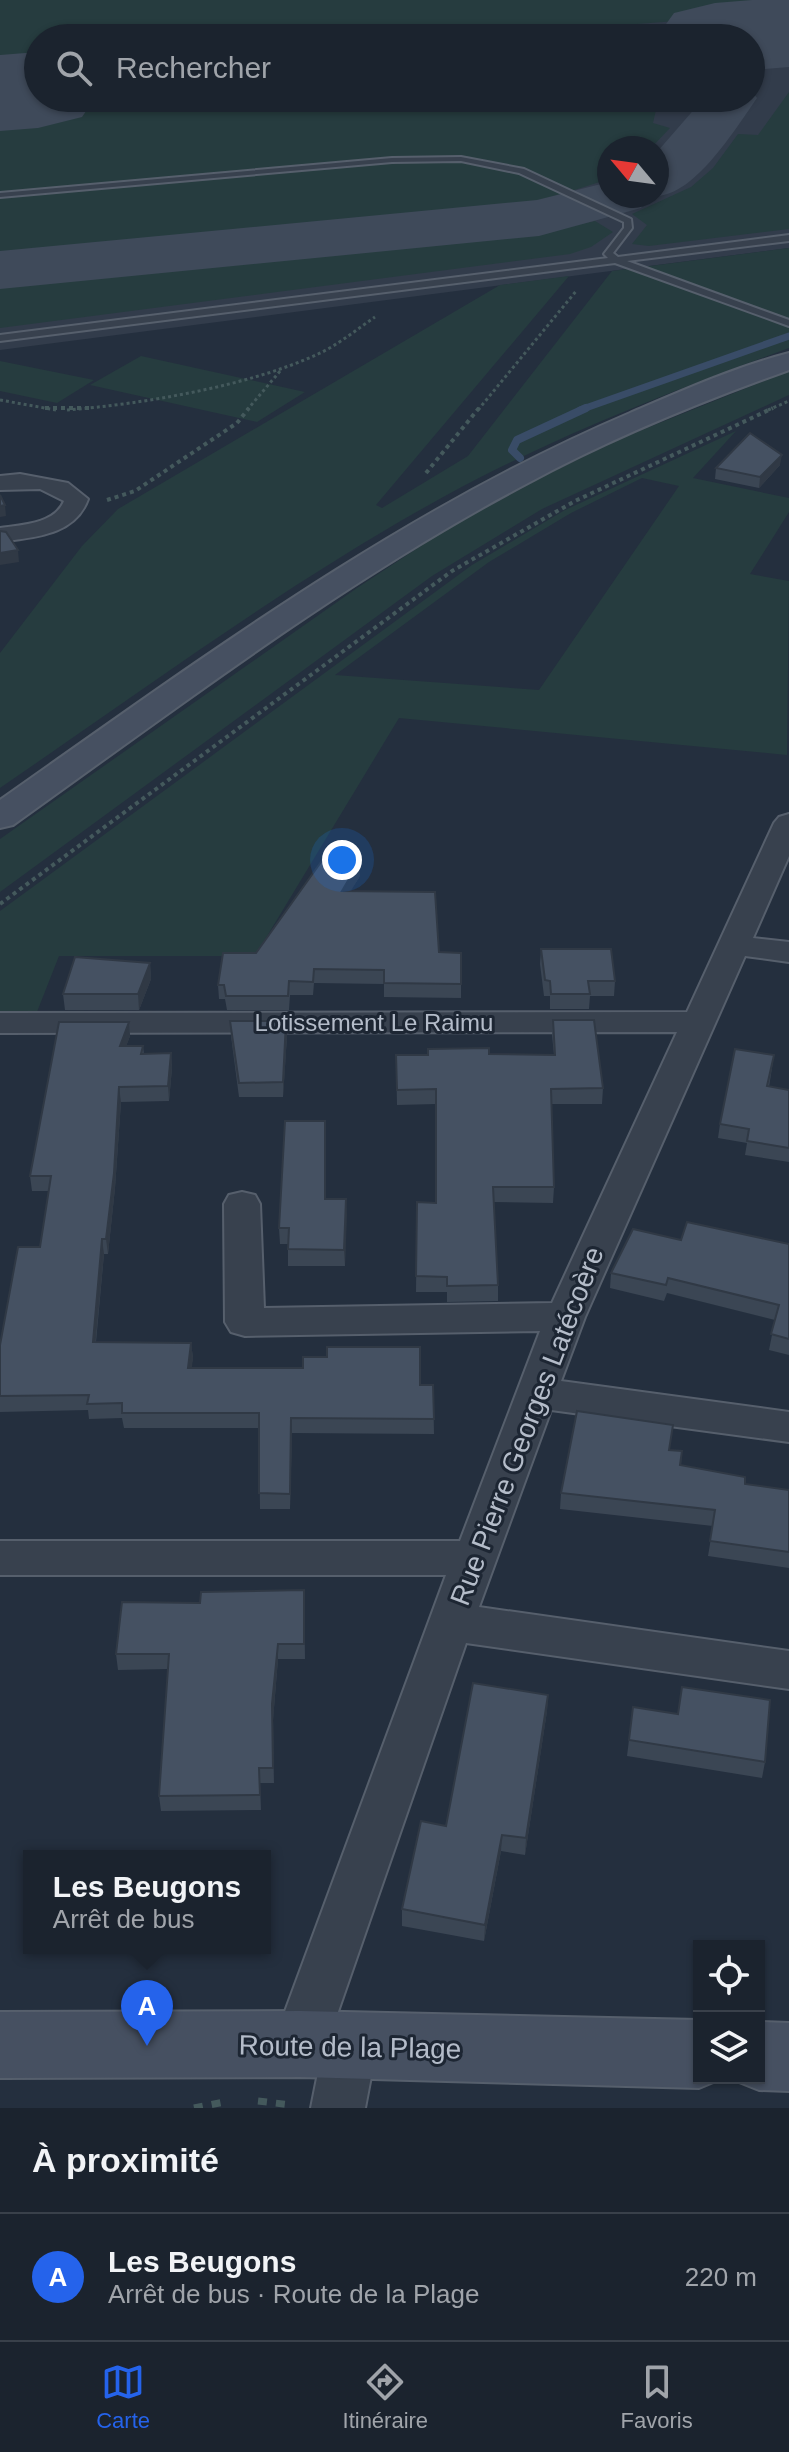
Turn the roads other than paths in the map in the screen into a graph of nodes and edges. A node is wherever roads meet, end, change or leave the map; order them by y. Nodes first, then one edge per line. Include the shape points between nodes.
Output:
1 (0, 195) edge
2 (789, 238) edge
3 (616, 260) junction
4 (789, 323) edge
5 (0, 338) edge
6 (789, 361) edge
7 (0, 483) edge
8 (0, 535) edge
9 (0, 817) edge
10 (789, 823) edge
11 (778, 874) edge
12 (735, 945) junction
13 (789, 952) edge
14 (700, 1022) junction
15 (0, 1023) edge
16 (242, 1204) dead end
17 (565, 1317) junction
18 (536, 1393) junction
19 (789, 1427) edge
20 (0, 1558) edge
21 (474, 1558) junction
22 (451, 1622) junction
23 (789, 1670) edge
24 (1, 2048) edge
25 (693, 2054) edge
26 (765, 2056) edge
27 (789, 2057) edge
28 (332, 2076) edge

1 - 3 lane via 392,160 461,159 521,171 619,214 628,228 610,248 608,254
2 - 3 lane
3 - 4 lane
3 - 5 lane
6 - 9 street via 603,435 448,516 286,619
7 - 8 street via 58,487 76,499 75,507 56,522
10 - 11 street, Rue Pierre Georges Latécoère
11 - 12 street, Rue Pierre Georges Latécoère
12 - 13 street
12 - 14 street, Rue Pierre Georges Latécoère
14 - 15 street, Lotissement Le Raimu
14 - 17 street, Rue Pierre Georges Latécoère
16 - 17 street via 245,1322
17 - 18 street, Rue Pierre Georges Latécoère
18 - 19 street
18 - 21 street, Rue Pierre Georges Latécoère
20 - 21 street
21 - 22 street, Rue Pierre Georges Latécoère
22 - 23 street
22 - 28 street, Rue Pierre Georges Latécoère
24 - 28 street, Route de la Plage
25 - 28 street, Route de la Plage
26 - 27 street

